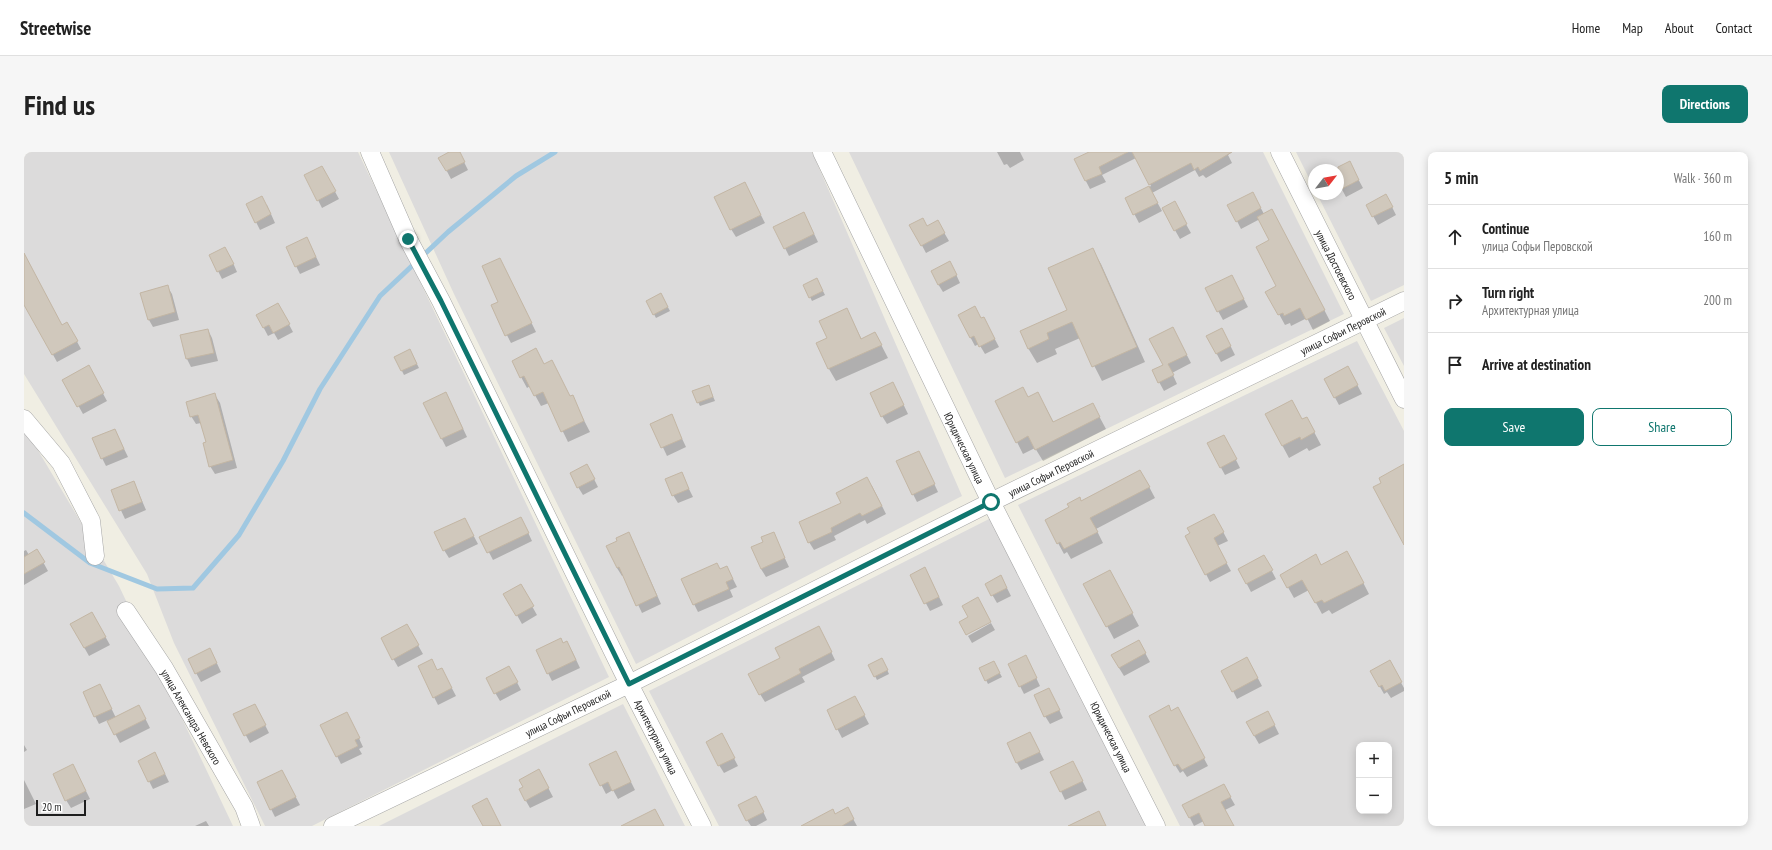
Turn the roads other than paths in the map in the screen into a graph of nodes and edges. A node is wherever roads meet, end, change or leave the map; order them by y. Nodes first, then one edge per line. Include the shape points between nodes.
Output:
1 (370, 152) edge
2 (822, 152) edge
3 (1280, 152) edge
4 (1404, 301) edge
5 (1364, 321) junction
6 (1404, 399) edge
7 (24, 419) edge
8 (991, 502) junction
9 (95, 556) dead end
10 (126, 611) dead end
11 (629, 684) junction
12 (251, 826) edge
13 (333, 826) edge
14 (702, 826) edge
15 (1156, 826) edge

1 - 11 street, Архитектурная улица via 408,239
2 - 8 street, Юридическая улица
3 - 5 street, улица Достоевского
4 - 5 street, улица Софьи Перовской
5 - 6 street, улица Достоевского
5 - 8 street, улица Софьи Перовской
7 - 9 street via 61,463 91,521
8 - 11 street, улица Софьи Перовской
8 - 15 street, Юридическая улица
10 - 12 street, улица Александра Невского via 175,688 244,807
11 - 13 street, улица Софьи Перовской
11 - 14 street, Архитектурная улица

